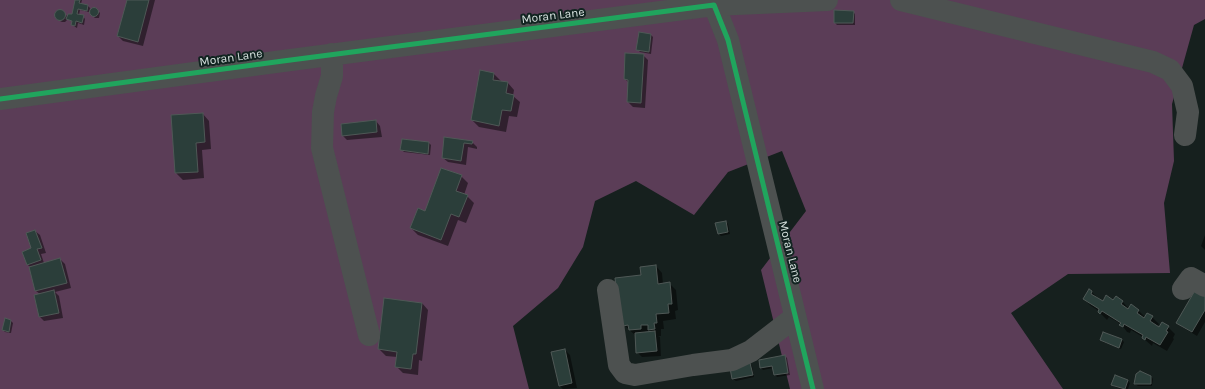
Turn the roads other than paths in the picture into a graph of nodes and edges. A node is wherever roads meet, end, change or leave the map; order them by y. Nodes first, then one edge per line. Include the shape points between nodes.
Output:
1 (827, 0) edge
2 (901, 0) edge
3 (714, 5) junction
4 (332, 54) junction
5 (0, 99) edge
6 (1184, 135) dead end
7 (1205, 286) edge
8 (1183, 289) dead end
9 (608, 290) dead end
10 (795, 317) junction
11 (369, 335) dead end
12 (813, 389) edge

1 - 3 street, Moran Lane
2 - 6 street via 1153,62 1170,70 1182,86 1188,112
3 - 4 street, Moran Lane
3 - 10 street, Moran Lane via 728,40
4 - 5 street, Moran Lane
4 - 11 street via 332,76 323,112 322,148
7 - 8 street via 1191,278
9 - 10 street via 619,365 625,373 635,375 732,360 751,351
10 - 12 street, Moran Lane

